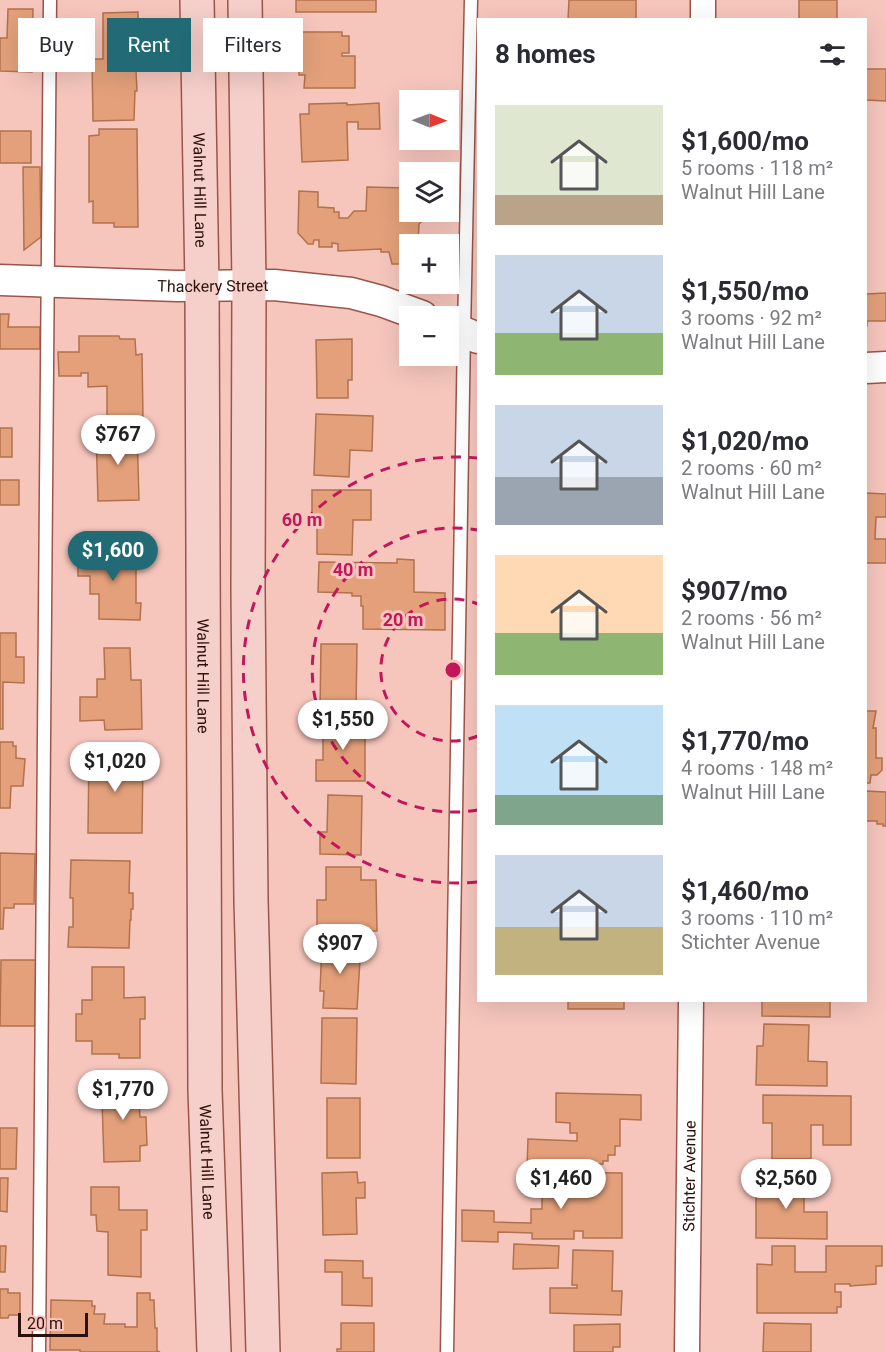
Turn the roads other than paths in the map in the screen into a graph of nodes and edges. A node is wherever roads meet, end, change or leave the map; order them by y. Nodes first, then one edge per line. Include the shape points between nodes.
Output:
1 (50, 0) edge
2 (197, 0) edge
3 (245, 0) edge
4 (471, 0) edge
5 (703, 0) edge
6 (703, 18) edge
7 (0, 280) edge
8 (47, 281) junction
9 (249, 285) junction
10 (202, 286) junction
11 (399, 308) edge
12 (464, 332) edge
13 (886, 367) edge
14 (867, 368) edge
15 (691, 1002) edge
16 (39, 1352) edge
17 (214, 1352) edge
18 (263, 1352) edge
19 (447, 1352) edge
20 (687, 1352) edge

1 - 8 lane
2 - 10 main road, Walnut Hill Lane
3 - 9 main road
4 - 12 lane
5 - 6 street
7 - 8 street, Thackery Street
8 - 10 street, Thackery Street
8 - 16 lane
9 - 10 street, Thackery Street
9 - 11 street, Thackery Street via 351,293
9 - 18 main road via 251,900
10 - 17 main road, Walnut Hill Lane via 204,1078
12 - 19 lane
13 - 14 street
15 - 20 street, Stichter Avenue

